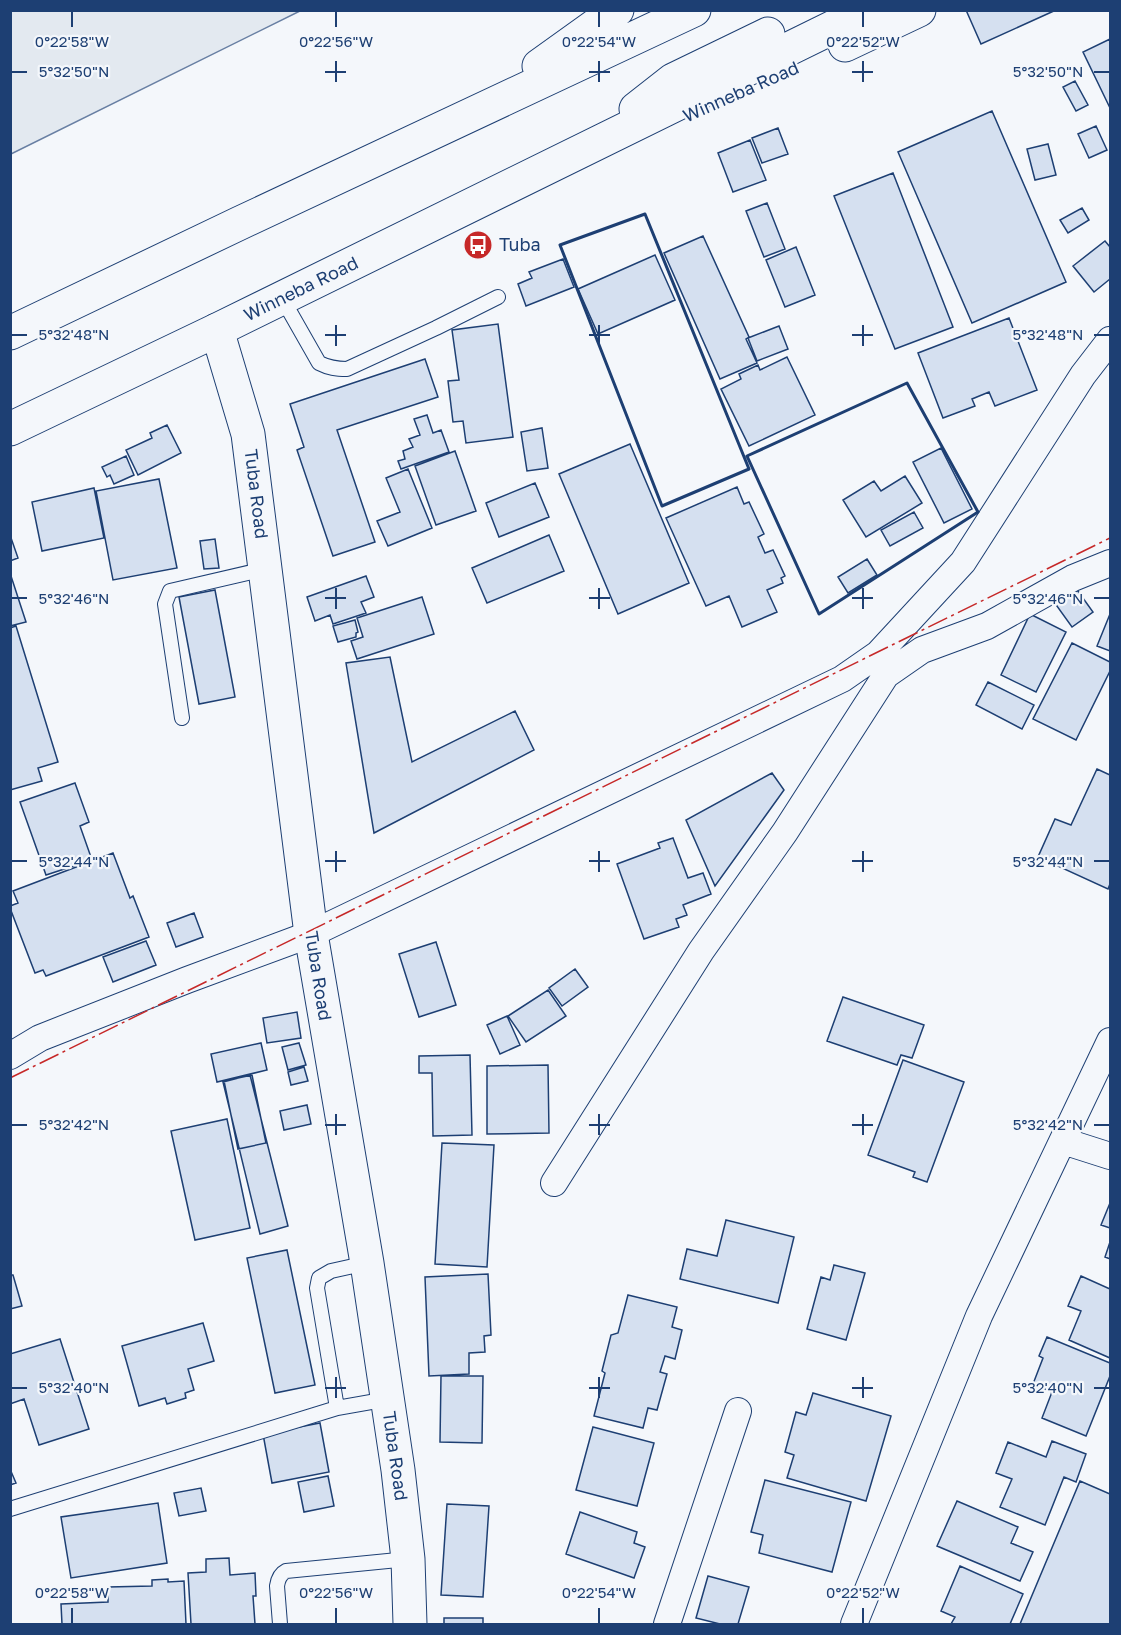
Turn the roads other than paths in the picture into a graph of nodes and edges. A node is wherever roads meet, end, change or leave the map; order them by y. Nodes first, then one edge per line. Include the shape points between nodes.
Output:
1 (617, 10) edge
2 (654, 10) edge
3 (694, 10) edge
4 (816, 10) edge
5 (868, 10) edge
6 (919, 10) edge
7 (475, 113) junction
8 (591, 146) junction
9 (498, 297) dead end
10 (282, 298) junction
11 (218, 330) junction
12 (10, 333) edge
13 (1110, 340) edge
14 (10, 429) edge
15 (1110, 563) edge
16 (265, 568) junction
17 (882, 665) junction
18 (182, 718) dead end
19 (311, 934) junction
20 (1110, 1041) edge
21 (10, 1056) edge
22 (1063, 1141) junction
23 (1110, 1156) edge
24 (554, 1183) dead end
25 (367, 1263) junction
26 (388, 1399) junction
27 (337, 1408) junction
28 (738, 1411) dead end
29 (10, 1509) edge
30 (408, 1558) junction
31 (280, 1624) edge
32 (410, 1624) edge
33 (667, 1624) edge
34 (854, 1624) edge

1 - 7 main road
2 - 7 main road
3 - 7 main road
4 - 8 main road, Winneba Road via 673,80
5 - 8 main road, Winneba Road
6 - 8 main road, Winneba Road via 690,117
7 - 12 main road
8 - 10 main road, Winneba Road
9 - 10 lane via 346,369 320,363
10 - 11 main road, Winneba Road
11 - 14 main road, Winneba Road
11 - 16 main road, Tuba Road via 248,434
13 - 17 street via 1083,375 963,562
15 - 17 street via 1073,578 987,626
16 - 18 lane via 170,591 165,604
16 - 19 main road, Tuba Road
17 - 19 street via 842,679
17 - 24 street via 785,832 701,951
19 - 21 street via 40,1038
19 - 25 main road, Tuba Road
20 - 22 street
22 - 23 street
22 - 34 street via 979,1316
25 - 26 main road, Tuba Road
25 - 27 lane via 331,1270 319,1278 317,1288
26 - 27 lane
26 - 30 main road, Tuba Road
27 - 29 lane
28 - 33 street
30 - 31 lane via 282,1573 277,1586
30 - 32 main road, Tuba Road

